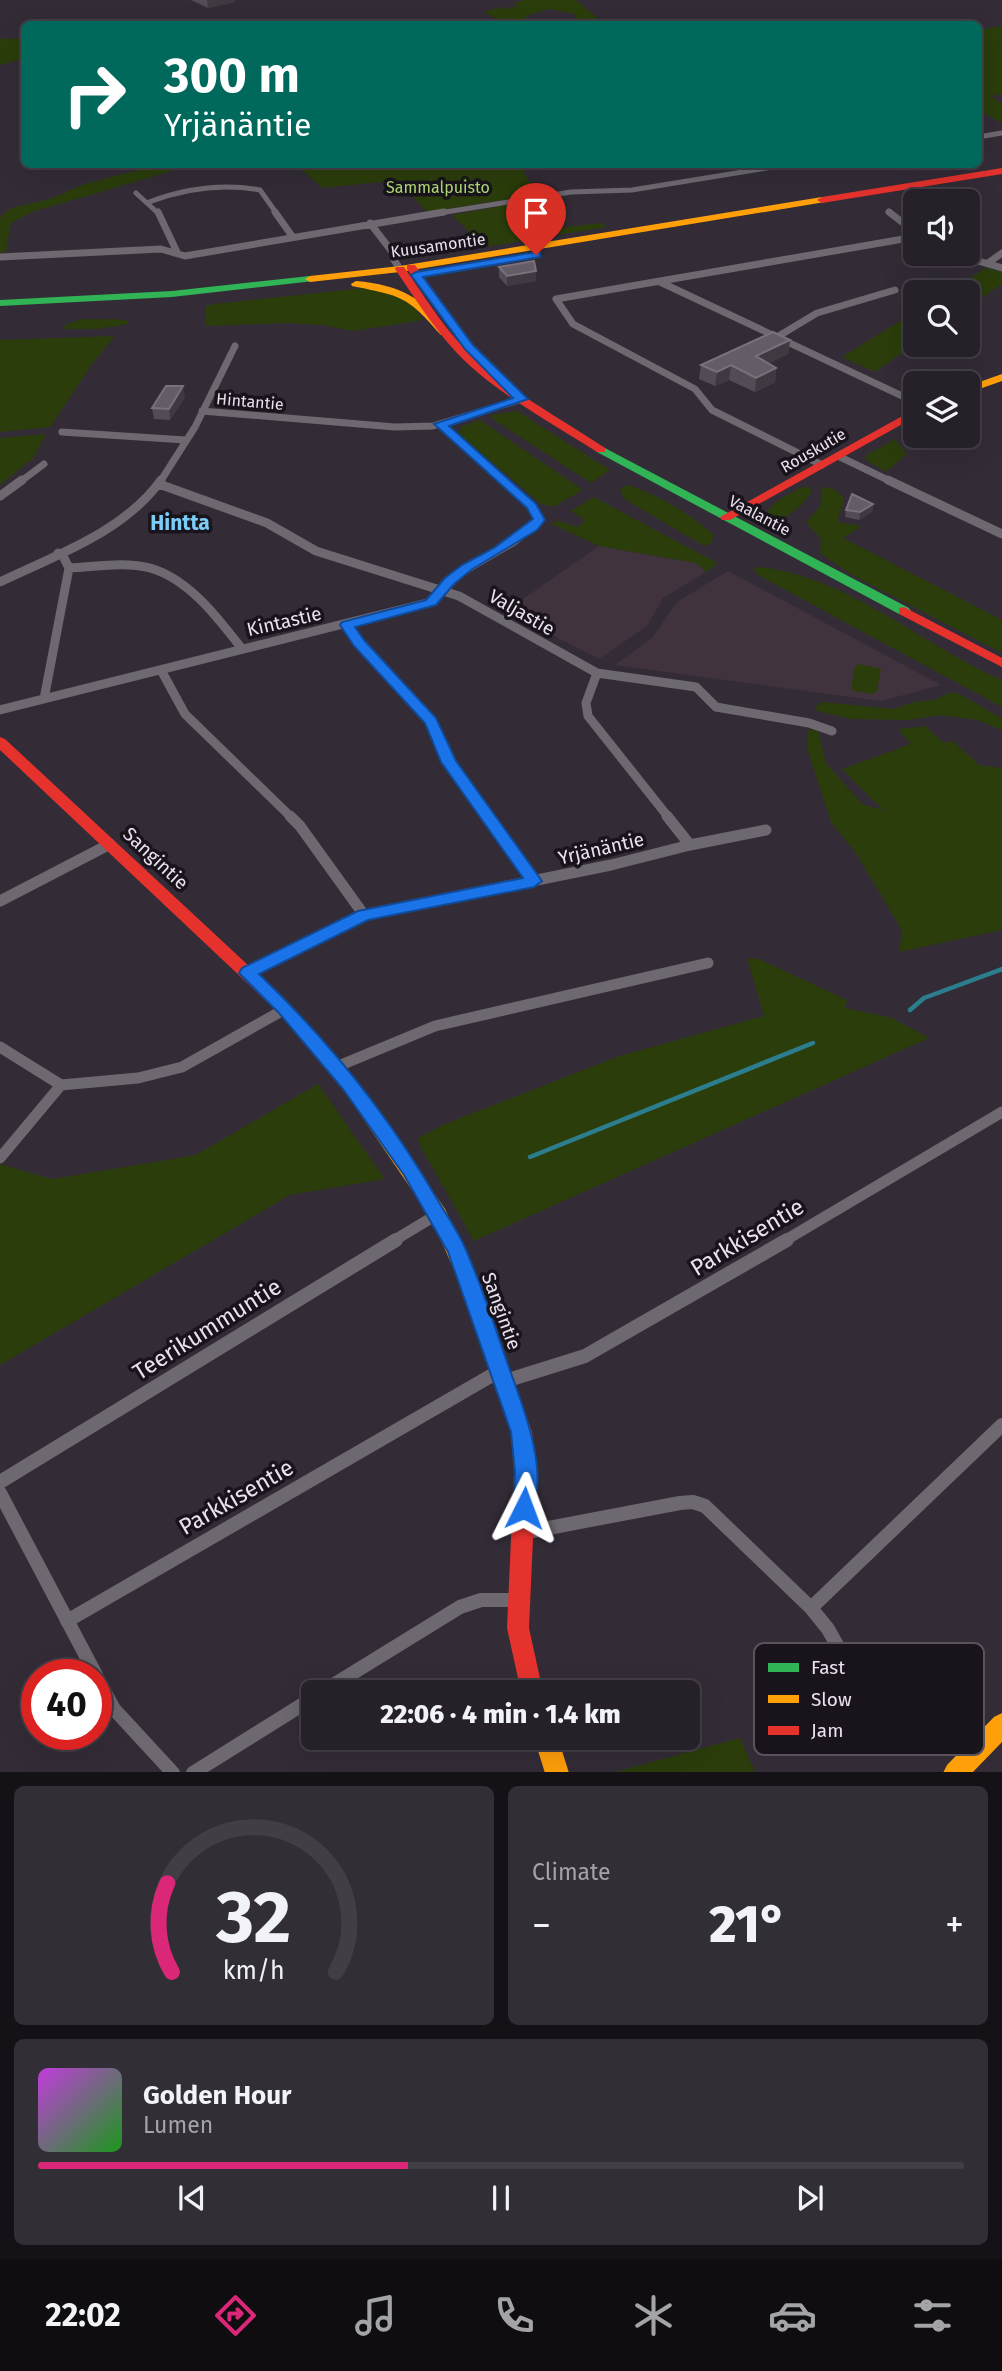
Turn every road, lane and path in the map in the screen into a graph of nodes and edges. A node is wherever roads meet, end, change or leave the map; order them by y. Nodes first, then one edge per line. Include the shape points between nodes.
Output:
1 (1002, 133) edge
2 (982, 136) edge
3 (767, 168) edge
4 (1002, 171) edge
5 (1002, 179) edge
6 (136, 193) dead end
7 (149, 202) junction
8 (889, 212) dead end
9 (370, 223) junction
10 (903, 224) edge
11 (292, 236) junction
12 (903, 237) edge
13 (177, 252) junction
14 (1002, 253) edge
15 (0, 257) edge
16 (980, 261) edge
17 (988, 263) junction
18 (1002, 268) edge
19 (406, 269) junction
20 (660, 282) junction
21 (348, 284) junction
22 (895, 290) dead end
23 (0, 303) edge
24 (0, 311) edge
25 (445, 333) junction
26 (777, 337) junction
27 (235, 346) dead end
28 (1000, 380) edge
29 (980, 386) edge
30 (508, 389) junction
31 (903, 396) edge
32 (522, 399) junction
33 (202, 411) junction
34 (903, 419) edge
35 (440, 424) junction
36 (62, 432) dead end
37 (185, 440) junction
38 (838, 456) junction
39 (44, 464) dead end
40 (822, 465) junction
41 (159, 484) junction
42 (0, 496) edge
43 (726, 517) junction
44 (1002, 534) edge
45 (58, 553) junction
46 (69, 568) junction
47 (0, 582) edge
48 (442, 591) junction
49 (347, 625) junction
50 (242, 649) junction
51 (1002, 663) edge
52 (161, 670) junction
53 (597, 673) junction
54 (44, 699) junction
55 (0, 710) edge
56 (832, 731) dead end
57 (0, 743) edge
58 (766, 830) dead end
59 (110, 844) junction
60 (690, 845) junction
61 (534, 881) junction
62 (0, 901) edge
63 (364, 915) junction
64 (708, 963) dead end
65 (248, 973) junction
66 (285, 1009) junction
67 (0, 1047) edge
68 (336, 1067) junction
69 (61, 1085) junction
70 (1002, 1112) edge
71 (0, 1158) edge
72 (438, 1214) junction
73 (503, 1376) junction
74 (1002, 1425) edge
75 (0, 1482) edge
76 (0, 1493) edge
77 (522, 1533) junction
78 (517, 1600) junction
79 (811, 1608) junction
80 (67, 1621) junction
81 (836, 1643) edge
82 (87, 1659) edge
83 (341, 1680) edge
84 (529, 1680) edge
85 (112, 1705) edge
86 (301, 1706) edge
87 (1002, 1725) edge
88 (984, 1743) edge
89 (550, 1750) edge
90 (973, 1755) edge
91 (172, 1772) edge
92 (195, 1772) edge
93 (557, 1772) edge
94 (956, 1772) edge

1 - 2 street
3 - 9 street
4 - 19 main road, Kuusamontie
5 - 19 main road, Kuusamontie
6 - 7 street
7 - 11 street via 221,184 260,190
7 - 13 street via 165,221
8 - 10 street
9 - 11 street
9 - 19 street
11 - 13 street via 185,256
12 - 20 street
13 - 15 street via 72,251
14 - 17 street
16 - 17 street
17 - 18 street
19 - 21 main road, Kuusamontie
19 - 23 main road, Kuusamontie via 172,294
19 - 25 main road, Vaalantie
19 - 30 main road, Vaalantie
20 - 26 street
20 - 40 street via 556,299 573,324 684,382 712,410
21 - 24 main road, Kuusamontie via 192,300
21 - 25 main road via 387,286 407,293
22 - 26 street via 838,306
25 - 30 main road, Vaalantie
26 - 31 street
27 - 33 street
28 - 29 main road
30 - 32 main road, Vaalantie
32 - 35 street, Hintantie
32 - 43 main road, Vaalantie via 595,447
33 - 35 street, Hintantie via 395,427
33 - 37 street, Hintantie
34 - 38 main road, Rouskutie
35 - 48 street, Kintastie via 532,506 539,520 467,567
36 - 37 street
37 - 41 street, Hintantie
38 - 40 main road, Rouskutie
38 - 44 street
39 - 42 street
40 - 43 main road, Rouskutie
41 - 45 street, Hintantie via 124,517
41 - 48 street, Valjastie via 267,523 316,551
43 - 51 main road, Vaalantie
45 - 46 street
45 - 47 street, Hintantie
46 - 50 street via 162,572 222,622
46 - 54 street
48 - 49 street, Kintastie via 431,603
48 - 53 street, Valjastie via 484,609
49 - 50 street, Kintastie
49 - 61 street via 431,721 449,762
50 - 52 street, Kintastie
52 - 54 street, Kintastie
52 - 63 street via 185,715 300,826
53 - 56 street, Valjastie via 696,687 716,707
53 - 60 street via 586,703 588,716
54 - 55 street, Kintastie
57 - 59 main road, Sangintie
58 - 60 street, Yrjänäntie
59 - 62 street
59 - 65 main road, Sangintie
60 - 61 street, Yrjänäntie
61 - 63 street, Yrjänäntie
63 - 65 street, Yrjänäntie
64 - 68 street via 435,1027
65 - 66 main road, Sangintie
66 - 68 main road, Sangintie
66 - 69 street via 182,1067 138,1078
67 - 69 street
68 - 72 main road, Sangintie
69 - 71 street
70 - 73 street, Parkkisentie via 585,1356
72 - 73 main road, Sangintie via 466,1272
72 - 75 street, Teerikummuntie
73 - 77 main road, Sangintie via 522,1432
73 - 80 street, Parkkisentie
74 - 79 street
76 - 80 street
77 - 78 main road, Sangintie
77 - 79 street via 693,1502 715,1513
78 - 83 street via 481,1600 460,1607
78 - 84 main road, Sangintie
79 - 81 street
80 - 82 street
85 - 91 street
86 - 92 street
87 - 88 main road
89 - 93 main road
90 - 94 main road

